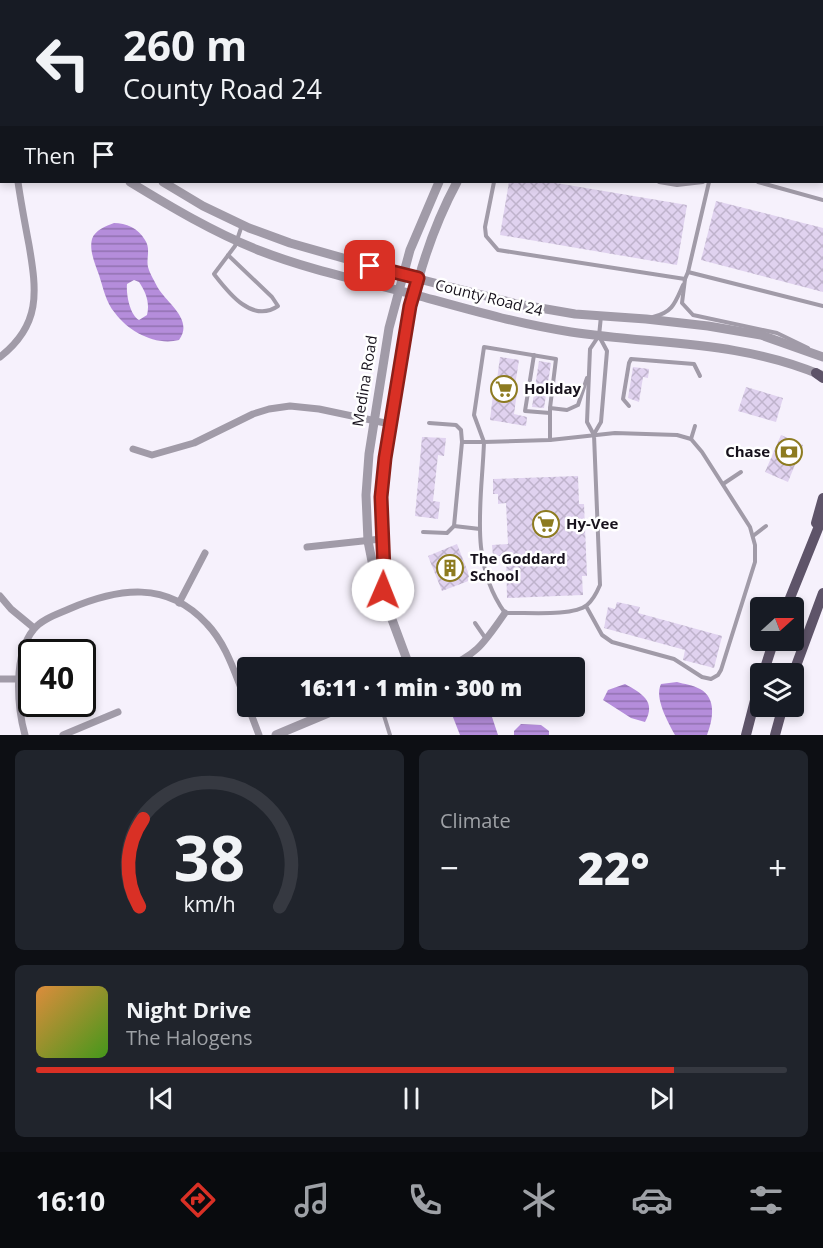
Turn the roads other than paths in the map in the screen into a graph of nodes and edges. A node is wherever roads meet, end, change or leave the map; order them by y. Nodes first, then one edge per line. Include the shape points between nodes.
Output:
1 (18, 183) edge
2 (132, 183) edge
3 (165, 183) edge
4 (439, 183) edge
5 (456, 183) edge
6 (494, 183) edge
7 (665, 183) edge
8 (695, 183) edge
9 (709, 183) edge
10 (762, 183) edge
11 (823, 200) edge
12 (242, 225) junction
13 (237, 241) junction
14 (228, 255) junction
15 (688, 272) junction
16 (403, 275) junction
17 (418, 278) junction
18 (685, 279) junction
19 (399, 291) junction
20 (414, 295) junction
21 (823, 306) edge
22 (601, 315) junction
23 (646, 319) junction
24 (599, 336) junction
25 (534, 355) junction
26 (0, 357) edge
27 (822, 357) edge
28 (589, 374) junction
29 (700, 376) dead end
30 (821, 376) edge
31 (629, 406) dead end
32 (550, 411) junction
33 (374, 421) junction
34 (429, 423) dead end
35 (390, 424) junction
36 (695, 426) dead end
37 (594, 435) junction
38 (691, 439) junction
39 (550, 440) junction
40 (462, 442) junction
41 (484, 442) junction
42 (133, 449) dead end
43 (741, 472) dead end
44 (723, 484) junction
45 (823, 498) edge
46 (823, 516) edge
47 (454, 526) junction
48 (766, 526) dead end
49 (480, 529) junction
50 (423, 532) dead end
51 (753, 536) junction
52 (381, 539) junction
53 (368, 541) junction
54 (811, 544) junction
55 (307, 547) dead end
56 (206, 553) dead end
57 (383, 590) junction
58 (823, 593) edge
59 (0, 596) edge
60 (790, 597) edge
61 (179, 603) junction
62 (586, 606) junction
63 (505, 613) junction
64 (475, 624) dead end
65 (34, 628) junction
66 (29, 639) edge
67 (486, 640) junction
68 (406, 657) edge
69 (466, 657) edge
70 (797, 663) edge
71 (0, 679) edge
72 (18, 679) edge
73 (237, 681) edge
74 (118, 712) dead end
75 (21, 717) edge
76 (252, 717) edge
77 (319, 717) edge
78 (384, 717) edge
79 (751, 717) edge
80 (780, 717) edge
81 (25, 735) edge
82 (63, 735) edge
83 (259, 735) edge
84 (276, 735) edge
85 (390, 735) edge
86 (746, 735) edge
87 (775, 735) edge

1 - 26 street via 33,271 34,307 21,338
2 - 13 street, County Road 24
3 - 12 street, County Road 24
4 - 16 street, Medina Road
5 - 17 street, Medina Road via 437,222
6 - 18 lane via 485,227 486,236 498,250
7 - 8 lane
9 - 15 lane
10 - 11 lane
12 - 13 lane
12 - 16 street, County Road 24
13 - 14 lane
13 - 19 street, County Road 24 via 294,262
14 - 14 lane via 214,274 234,300 261,310 278,306
15 - 18 lane
15 - 21 lane
16 - 17 street, County Road 24
16 - 19 street, Medina Road
17 - 20 street, Medina Road
17 - 22 street, County Road 24 via 517,304
18 - 23 lane via 670,309
18 - 27 lane via 682,303 693,315 777,333
19 - 20 street, County Road 24
19 - 33 street, Medina Road
20 - 24 street, County Road 24 via 526,325
20 - 35 street, Medina Road
22 - 23 street, County Road 24
22 - 24 lane
23 - 27 street, County Road 24 via 760,335
24 - 28 lane via 590,349
24 - 30 street, County Road 24 via 710,346 778,361
24 - 37 lane via 607,351 601,422
25 - 32 lane via 556,359
25 - 32 lane via 525,411
25 - 41 lane via 484,347 474,415
28 - 32 lane via 578,405
28 - 37 lane via 587,422
29 - 31 lane via 694,364 631,359 623,399
32 - 39 lane
33 - 35 street
33 - 42 street via 290,406 253,414 194,443 163,452 152,454
33 - 53 street, Medina Road via 366,495
34 - 40 lane via 456,425 461,430
35 - 52 street, Medina Road via 381,497
36 - 38 lane
37 - 38 lane via 677,435
37 - 39 lane
37 - 62 lane via 600,585
38 - 44 lane
39 - 41 lane
40 - 41 lane
40 - 47 lane
41 - 49 lane
43 - 44 lane
44 - 51 lane
45 - 54 main road
46 - 54 main road
47 - 49 lane
47 - 50 lane via 447,533
48 - 51 lane
49 - 63 lane via 486,576
51 - 62 lane via 755,562 722,670 711,679 674,659 606,639
52 - 53 street
52 - 57 street, Medina Road
53 - 55 street
53 - 57 street, Medina Road via 374,571
54 - 60 main road
56 - 61 street
57 - 68 street, Medina Road
58 - 70 main road
59 - 65 street
61 - 65 street via 163,596 128,591 94,598
61 - 73 street via 207,624 218,638
62 - 63 lane via 572,611
63 - 67 street
64 - 67 lane
65 - 66 street
67 - 69 street
71 - 72 street
74 - 82 street
75 - 81 street
76 - 83 street
77 - 84 street
78 - 85 lane
79 - 86 main road
80 - 87 main road

